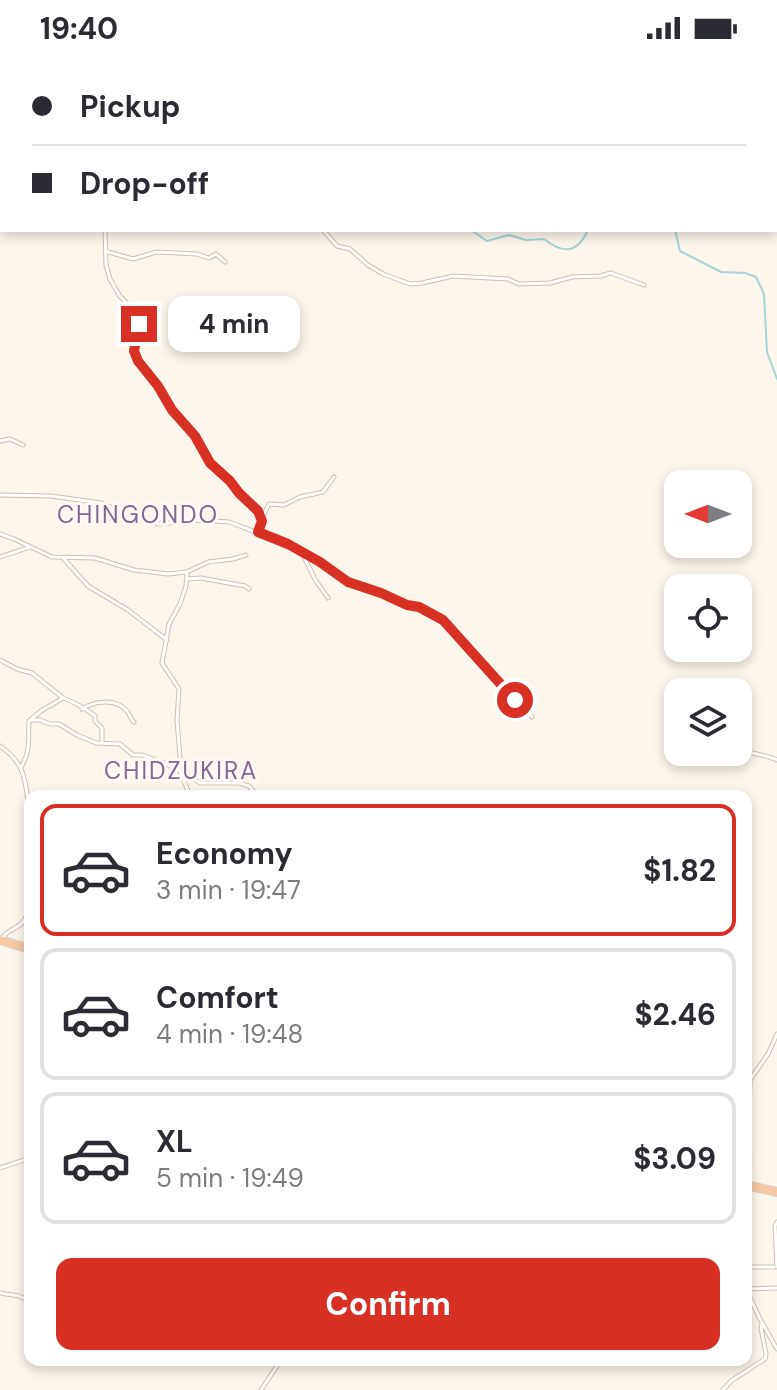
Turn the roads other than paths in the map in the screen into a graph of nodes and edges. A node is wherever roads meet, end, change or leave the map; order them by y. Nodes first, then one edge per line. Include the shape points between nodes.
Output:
1 (105, 232) edge
2 (325, 232) edge
3 (105, 251) junction
4 (225, 262) dead end
5 (644, 285) dead end
6 (0, 441) edge
7 (23, 445) dead end
8 (334, 477) dead end
9 (0, 495) edge
10 (262, 518) junction
11 (258, 532) junction
12 (0, 534) edge
13 (30, 547) junction
14 (301, 552) junction
15 (246, 555) dead end
16 (0, 557) edge
17 (63, 558) junction
18 (187, 572) junction
19 (187, 579) junction
20 (249, 589) dead end
21 (328, 598) dead end
22 (167, 640) junction
23 (0, 660) edge
24 (63, 698) junction
25 (82, 709) junction
26 (532, 717) dead end
27 (30, 720) junction
28 (134, 722) dead end
29 (103, 743) junction
30 (0, 746) edge
31 (752, 754) edge
32 (777, 760) edge
33 (21, 767) junction
34 (179, 771) junction
35 (26, 790) edge
36 (187, 790) edge
37 (252, 790) edge
38 (24, 922) edge
39 (1, 942) edge
40 (24, 948) edge
41 (777, 1034) edge
42 (752, 1077) edge
43 (24, 1160) edge
44 (0, 1168) edge
45 (752, 1186) edge
46 (777, 1192) edge
47 (777, 1222) edge
48 (752, 1267) edge
49 (776, 1267) edge
50 (777, 1288) edge
51 (752, 1289) edge
52 (0, 1293) edge
53 (24, 1298) edge
54 (752, 1302) edge
55 (762, 1324) junction
56 (777, 1349) edge
57 (277, 1366) edge
58 (261, 1390) edge
59 (723, 1390) edge

1 - 3 street
2 - 5 street via 335,245 410,284 453,276 550,283 613,273
3 - 4 street via 133,259 156,252 209,258 216,254
3 - 10 street via 113,285 137,316 138,361 210,463
6 - 7 street
8 - 10 street via 323,492 284,505 269,504
9 - 11 street via 72,498 153,523 229,522
10 - 11 street
11 - 14 street
12 - 13 street
13 - 16 street
13 - 17 street
14 - 21 street
14 - 26 street via 348,582 443,620
15 - 18 street
17 - 18 street via 95,558 168,574
17 - 22 street via 88,586
18 - 19 street
19 - 20 street
19 - 22 street
22 - 34 street via 163,666 180,692
23 - 24 street via 32,673
24 - 25 street
24 - 27 street
25 - 28 street via 98,701 115,704
25 - 29 street via 101,725
27 - 29 street via 59,724
27 - 33 street via 29,749
29 - 34 street via 120,744 133,755
30 - 33 street
31 - 32 street
33 - 35 street
34 - 36 street
34 - 37 street via 200,783 239,783
38 - 39 street
39 - 40 highway
41 - 42 street
43 - 44 street
45 - 46 highway
47 - 49 street
48 - 49 street
50 - 51 street
52 - 53 street
54 - 55 street
55 - 56 street
55 - 59 street via 765,1359
57 - 58 street

